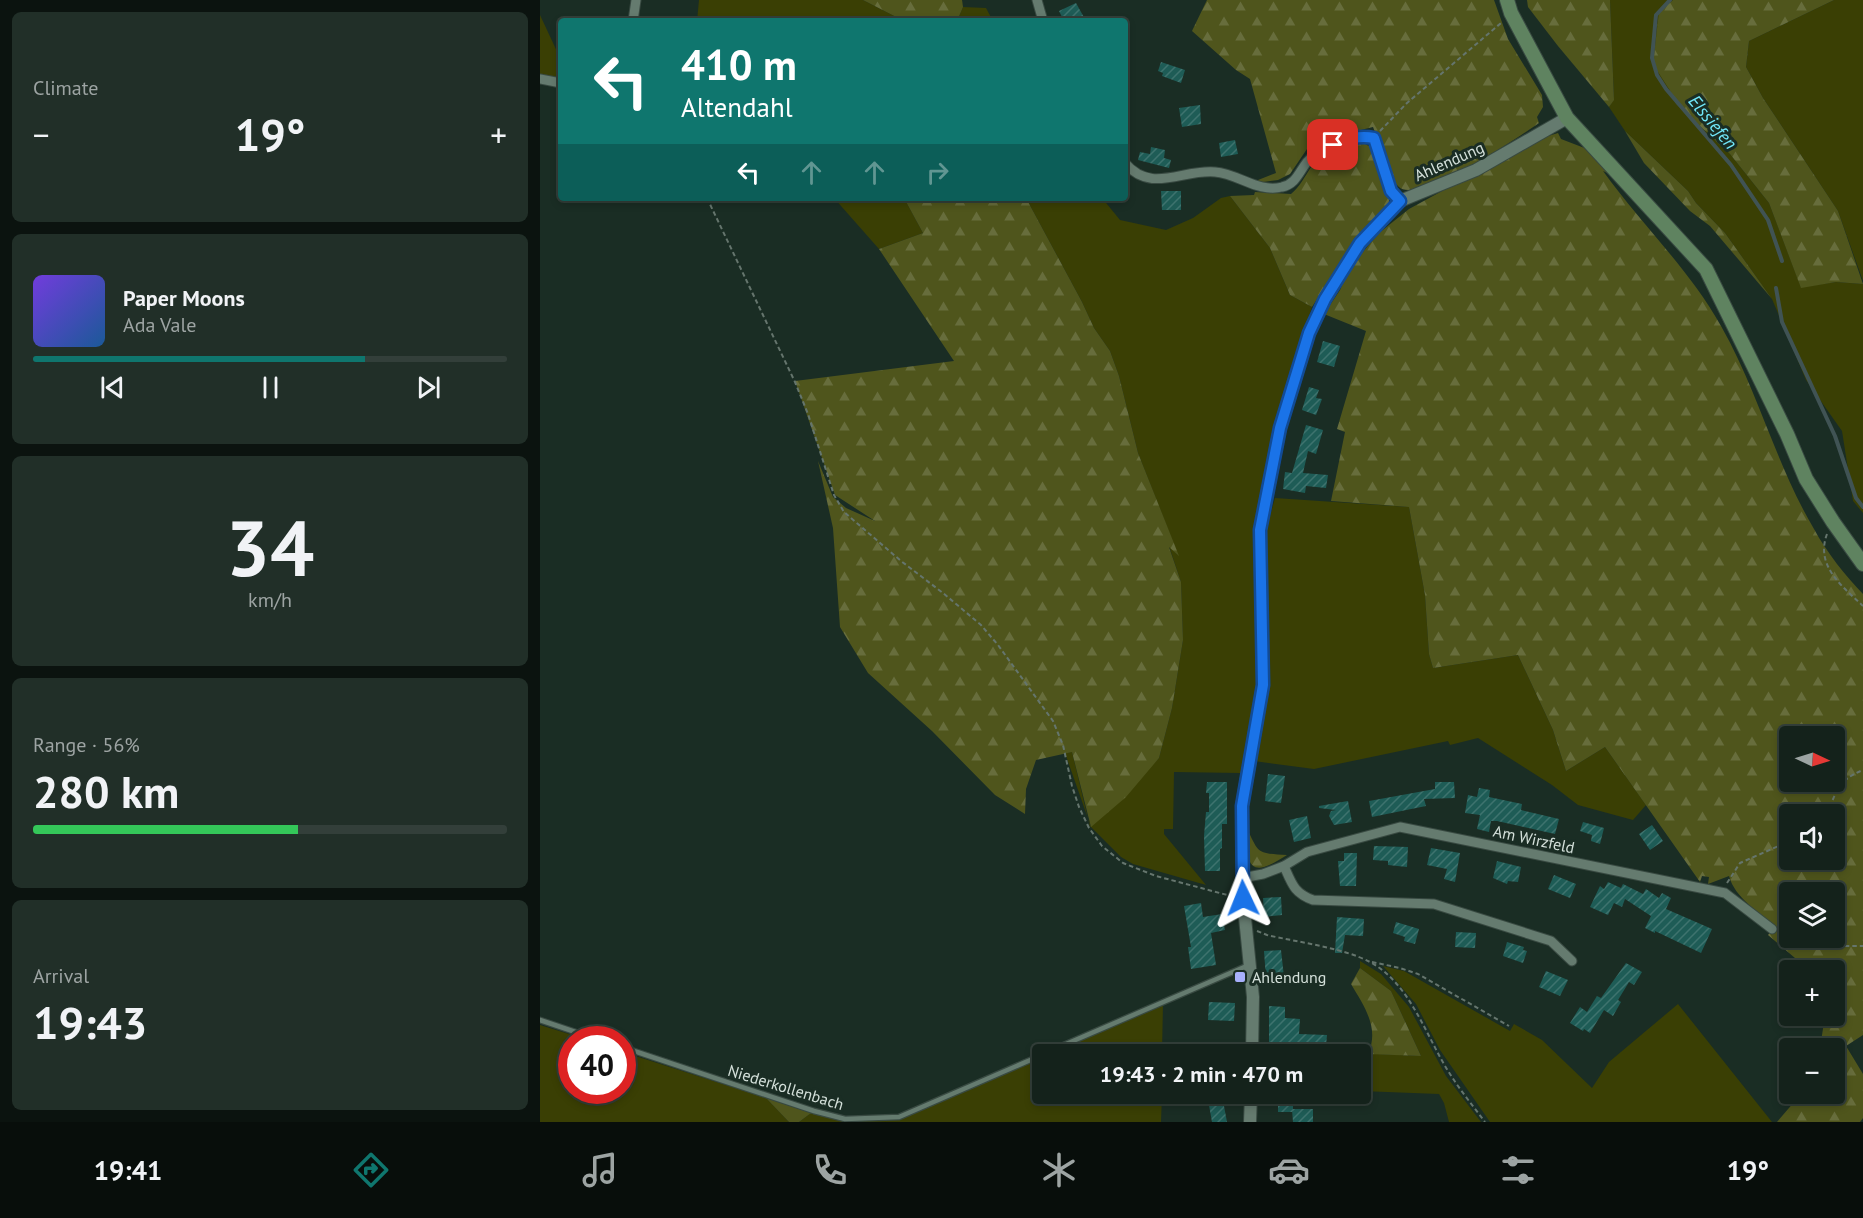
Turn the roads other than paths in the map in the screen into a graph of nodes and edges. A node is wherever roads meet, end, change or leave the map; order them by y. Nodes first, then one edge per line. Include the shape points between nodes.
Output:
1 (636, 0) edge
2 (1037, 0) edge
3 (1509, 7) edge
4 (633, 18) edge
5 (1042, 18) edge
6 (540, 79) edge
7 (558, 82) edge
8 (1567, 118) junction
9 (1128, 166) edge
10 (1400, 201) junction
11 (1863, 564) edge
12 (1284, 866) junction
13 (1242, 878) junction
14 (1772, 929) dead end
15 (1572, 961) dead end
16 (1249, 965) junction
17 (540, 1020) edge
18 (558, 1026) edge
19 (1068, 1044) edge
20 (1252, 1044) edge
21 (636, 1052) edge
22 (1032, 1060) edge
23 (1251, 1104) edge
24 (1250, 1122) edge

1 - 4 street
2 - 5 street
3 - 8 main road
6 - 7 street
8 - 10 street, Ahlendung via 1476,170
8 - 11 main road via 1706,269 1806,479
9 - 10 street via 1154,180 1190,172 1217,172 1271,189 1296,180 1319,152 1363,136 1374,138 1391,191
10 - 13 street, Ahlendung via 1360,243 1325,299 1309,333 1280,428 1260,530 1263,685 1242,806
12 - 13 street, Am Wirzfeld
12 - 14 street, Am Wirzfeld via 1307,852 1401,827 1725,893
12 - 15 street via 1295,890 1313,900 1434,904 1551,941
13 - 16 street, Ahlendung
16 - 19 lane, Niederkollenbach
16 - 20 street, Ahlendung
17 - 18 lane
21 - 22 lane, Niederkollenbach via 845,1119 899,1117
23 - 24 street

